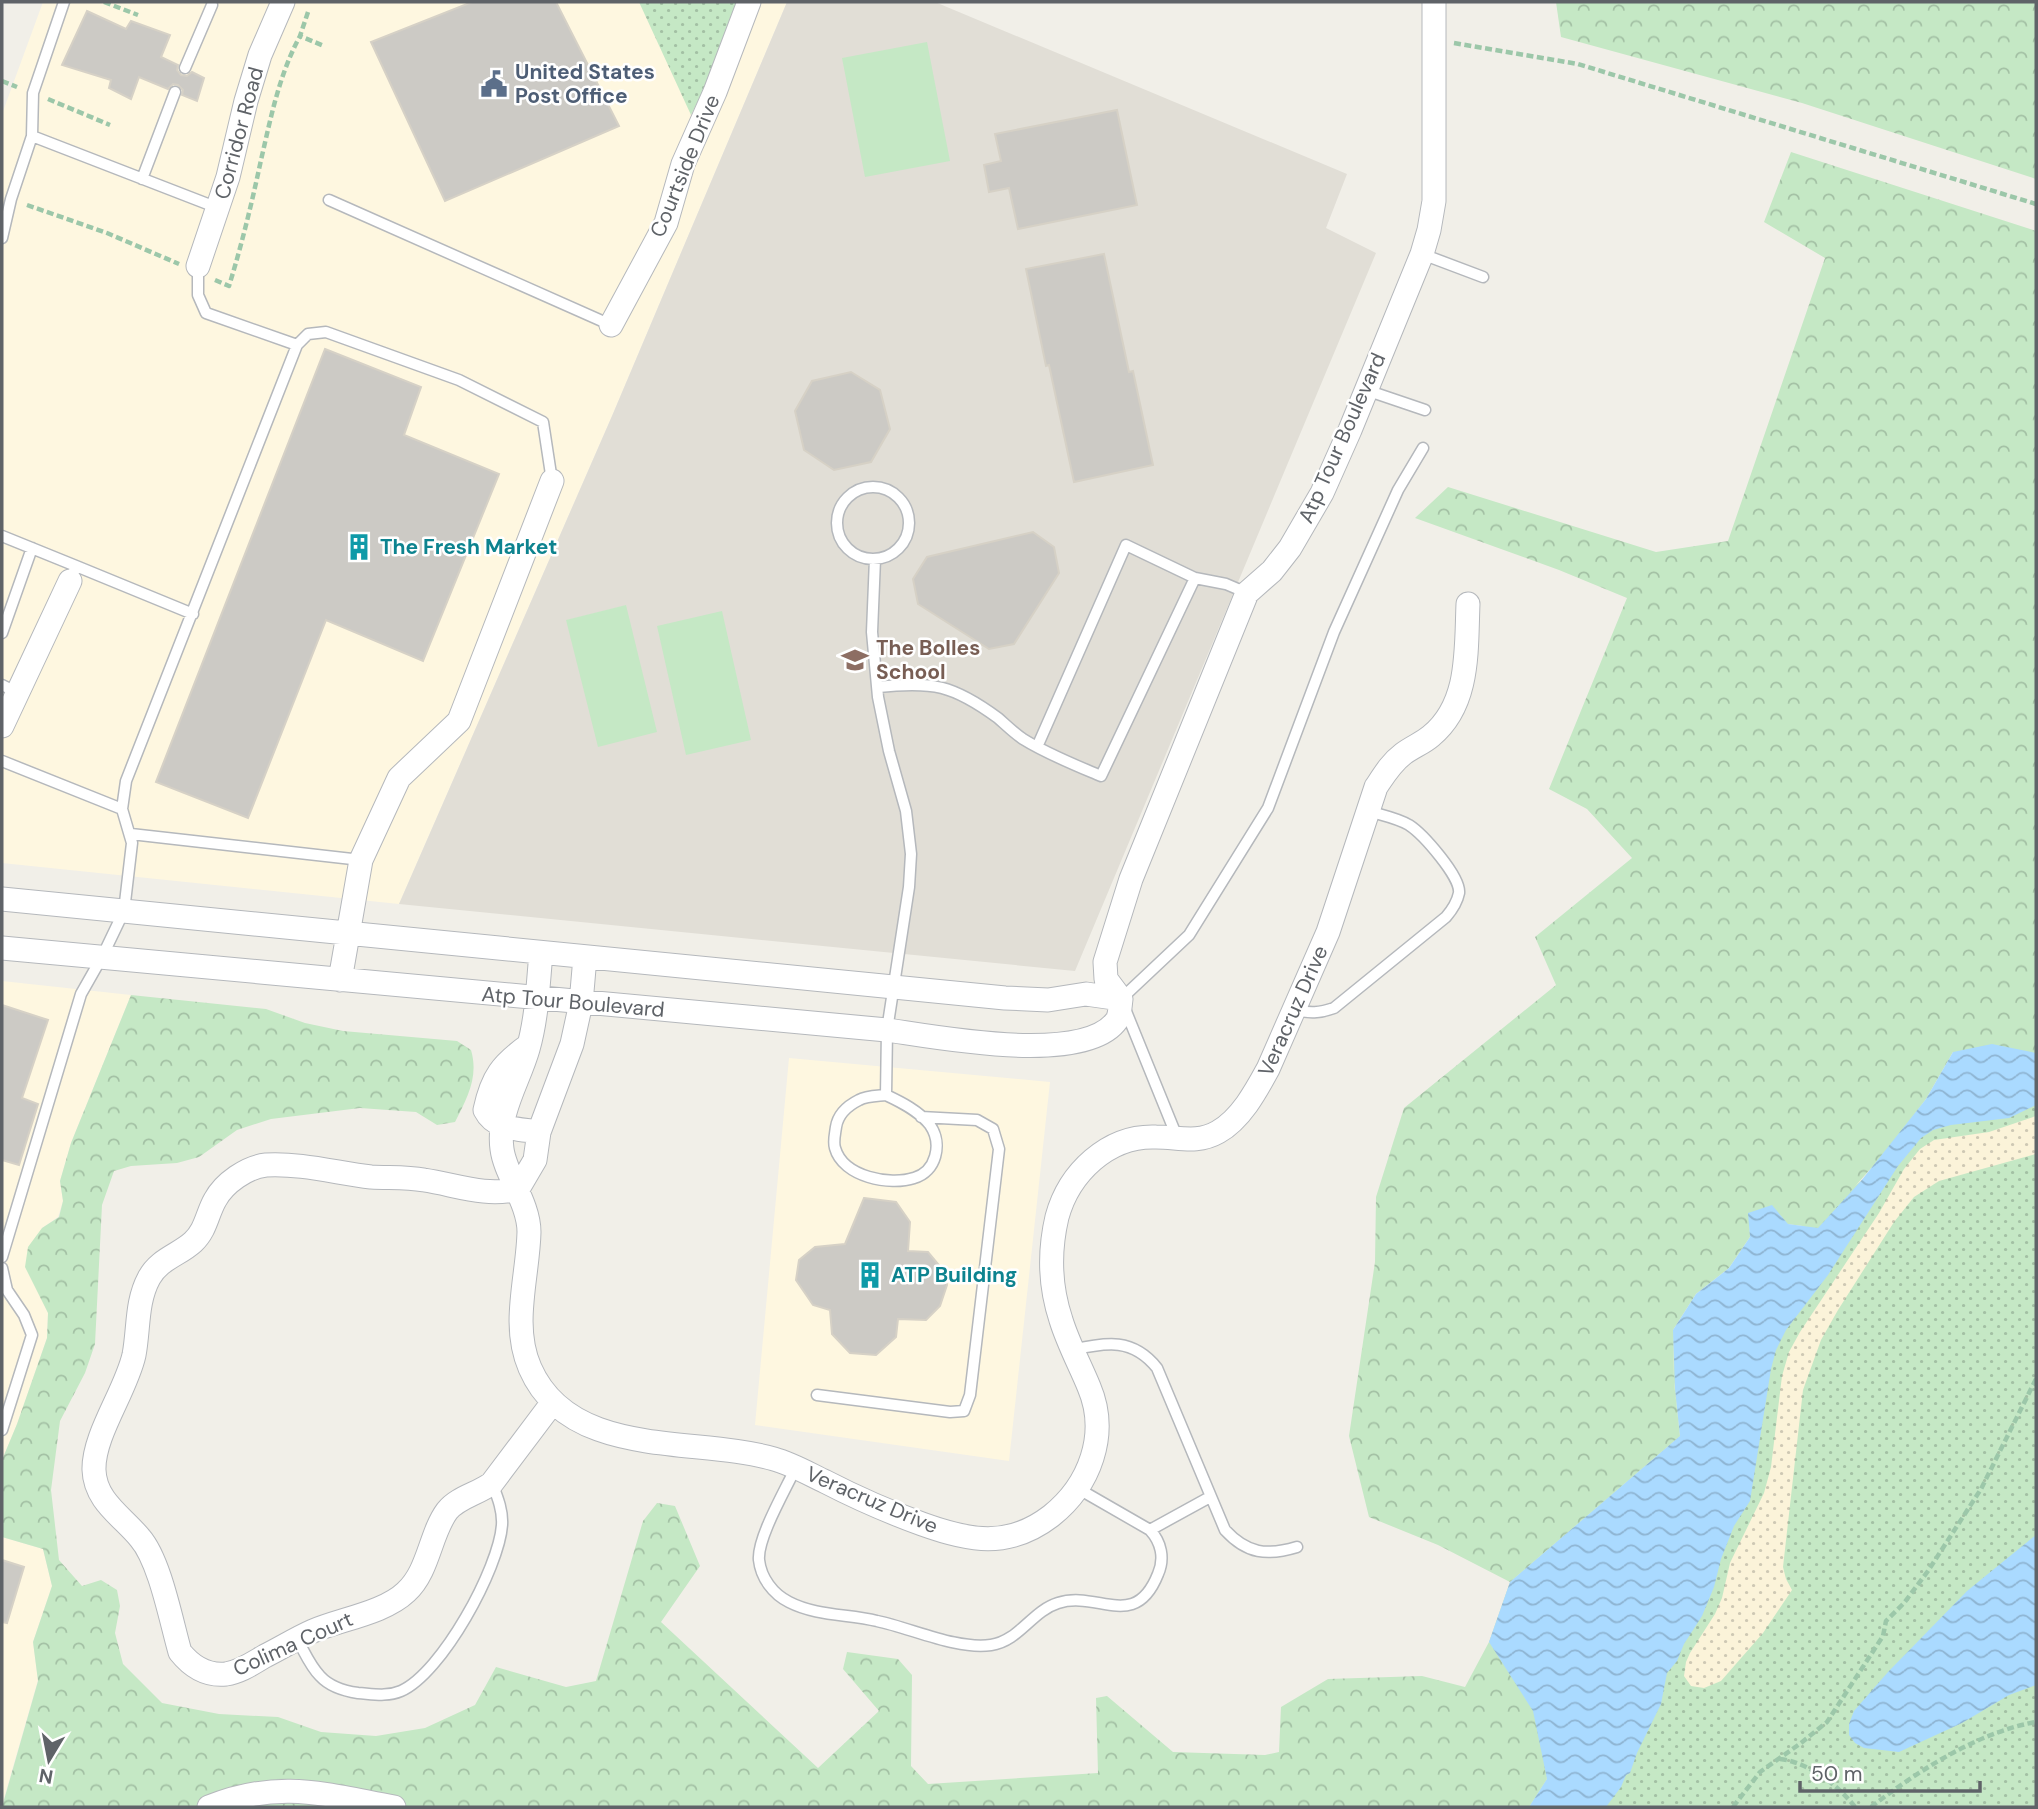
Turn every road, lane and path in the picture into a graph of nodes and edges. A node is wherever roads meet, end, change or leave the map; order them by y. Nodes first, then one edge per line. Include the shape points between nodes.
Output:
1 (64, 2) edge
2 (104, 2) edge
3 (284, 2) edge
4 (749, 2) edge
5 (1434, 2) edge
6 (212, 3) edge
7 (308, 12) dead end
8 (138, 15) dead end
9 (1435, 39) junction
10 (324, 46) dead end
11 (185, 68) dead end
12 (2, 81) edge
13 (175, 92) dead end
14 (33, 93) junction
15 (110, 125) dead end
16 (32, 136) junction
17 (142, 179) junction
18 (329, 200) dead end
19 (2036, 204) edge
20 (218, 208) junction
21 (2, 238) edge
22 (1422, 254) junction
23 (198, 266) joint
24 (1483, 277) dead end
25 (611, 325) joint
26 (297, 345) junction
27 (1366, 390) junction
28 (1425, 410) dead end
29 (1423, 448) dead end
30 (552, 481) joint
31 (2, 536) edge
32 (32, 548) junction
33 (875, 559) junction
34 (73, 573) junction
35 (1195, 578) junction
36 (1247, 593) junction
37 (1468, 604) dead end
38 (193, 614) junction
39 (2, 634) edge
40 (877, 687) junction
41 (10, 689) edge
42 (2, 726) edge
43 (1037, 747) junction
44 (2, 761) edge
45 (122, 809) junction
46 (1368, 811) junction
47 (131, 834) junction
48 (361, 860) junction
49 (2, 899) edge
50 (124, 912) junction
51 (347, 934) junction
52 (2, 948) edge
53 (541, 953) junction
54 (102, 957) junction
55 (585, 957) junction
56 (340, 980) junction
57 (893, 988) junction
58 (537, 999) junction
59 (1121, 999) junction
60 (581, 1003) junction
61 (1294, 1009) junction
62 (887, 1030) junction
63 (529, 1045) junction
64 (519, 1075) junction
65 (556, 1089) junction
66 (886, 1095) junction
67 (921, 1117) junction
68 (503, 1126) junction
69 (539, 1132) junction
70 (1177, 1139) junction
71 (518, 1189) junction
72 (2, 1257) edge
73 (2, 1268) edge
74 (1072, 1350) junction
75 (2036, 1379) edge
76 (817, 1395) dead end
77 (553, 1402) junction
78 (2, 1430) edge
79 (796, 1467) junction
80 (492, 1483) junction
81 (1077, 1488) junction
82 (1210, 1497) junction
83 (1150, 1530) junction
84 (1297, 1547) dead end
85 (297, 1639) junction
86 (2036, 1722) edge
87 (1778, 1759) junction
88 (209, 1807) edge
89 (394, 1807) edge
90 (1733, 1807) edge
91 (1855, 1807) edge
92 (1871, 1807) edge

1 - 14 lane
2 - 8 path
3 - 20 street, Corridor Road via 253,78
4 - 25 street, Courtside Drive via 683,164 666,223
5 - 9 street, Atp Tour Boulevard
6 - 11 lane
7 - 10 path via 300,36
9 - 19 path via 1578,64
9 - 22 street, Atp Tour Boulevard via 1434,201
12 - 14 path
13 - 17 lane
14 - 15 path
14 - 16 lane
16 - 17 lane
16 - 21 lane
17 - 20 lane
18 - 25 lane
20 - 23 street, Corridor Road
22 - 24 lane
22 - 27 street, Atp Tour Boulevard
23 - 26 lane via 198,295 206,313
26 - 30 lane via 308,334 326,332 459,380 543,422
26 - 38 lane
27 - 28 lane
27 - 36 street, Atp Tour Boulevard via 1322,493 1290,548
29 - 59 lane via 1398,489 1334,632 1268,808 1189,935
30 - 48 street via 459,721 399,778
31 - 32 lane
32 - 34 lane
32 - 39 lane
33 - 33 lane via 852,552 838,533 836,521 845,499 866,487 878,487 898,497 909,518 897,550
33 - 40 lane via 872,632
34 - 38 lane
34 - 41 street
35 - 36 lane
35 - 43 lane via 1101,776
35 - 43 lane via 1126,545
36 - 59 street, Atp Tour Boulevard via 1131,879 1105,962 1106,979
37 - 46 street, Veracruz Drive via 1460,692 1449,716 1431,736 1387,768
38 - 45 lane via 126,782
40 - 43 lane via 910,683 963,694
40 - 57 lane via 906,811 911,854
41 - 42 street
44 - 45 lane
45 - 47 lane
46 - 61 street, Veracruz Drive via 1328,932
46 - 61 lane via 1407,824 1421,834 1457,880 1454,908 1334,1008 1320,1013
47 - 48 lane
47 - 50 lane
48 - 51 street
49 - 50 street
50 - 51 street
50 - 54 lane
51 - 53 street
51 - 56 street
52 - 54 street, Atp Tour Boulevard
53 - 55 street
53 - 58 street, Veracruz Drive
54 - 56 street, Atp Tour Boulevard
54 - 72 lane via 81,994
55 - 57 street
55 - 60 street
56 - 58 street, Atp Tour Boulevard
57 - 59 street via 1016,999 1086,994
57 - 62 lane
58 - 60 street, Atp Tour Boulevard
58 - 63 street, Veracruz Drive
59 - 62 street, Atp Tour Boulevard via 1118,1019 1105,1031 1044,1046
59 - 70 lane
60 - 62 street, Atp Tour Boulevard
60 - 65 street
61 - 70 street, Veracruz Drive via 1268,1069 1237,1116 1205,1138
62 - 66 lane
63 - 64 street, Veracruz Drive
63 - 68 street via 509,1059 489,1095 485,1110
64 - 65 street
64 - 68 street, Veracruz Drive via 507,1100
65 - 69 street
66 - 67 lane
66 - 67 lane via 861,1098 842,1112 834,1147 846,1165 870,1178 904,1181 923,1175 934,1164 936,1142 931,1126
67 - 76 lane via 977,1121 993,1129 999,1149 970,1395 964,1411 950,1412
68 - 69 street
68 - 71 street, Veracruz Drive via 502,1150
69 - 71 street via 535,1160
70 - 74 street, Veracruz Drive via 1145,1137 1113,1146 1090,1161 1064,1197 1052,1272 1055,1299
71 - 77 street, Veracruz Drive via 529,1227 521,1339 527,1363
71 - 85 street, Colima Court via 483,1193 412,1178 264,1165 227,1185 191,1244 151,1274 140,1301 134,1356 98,1445 97,1487 153,1558 180,1652 189,1664 226,1674
73 - 78 lane via 7,1290 32,1335
74 - 81 street, Veracruz Drive via 1098,1418 1097,1443
74 - 82 lane via 1118,1345 1147,1356 1157,1368
75 - 87 path via 1981,1489 1928,1571 1886,1621 1883,1636 1827,1722
77 - 79 street, Veracruz Drive via 602,1430 633,1439 745,1451
77 - 80 street, Colima Court
79 - 81 street, Veracruz Drive via 897,1515 978,1540 1020,1534 1038,1525
79 - 83 lane via 760,1543 762,1574 771,1588 805,1609 876,1620 966,1645 1002,1642 1059,1602 1119,1607 1144,1598 1160,1570 1161,1552
80 - 85 street, Colima Court via 447,1512 419,1577 408,1591 393,1602
80 - 85 lane via 500,1503 498,1545 454,1638 414,1683 383,1695 334,1687 320,1677
81 - 83 lane
82 - 83 lane
82 - 84 lane via 1225,1530 1237,1543 1266,1552
86 - 92 path via 1985,1736
87 - 90 path via 1760,1772
87 - 91 path via 1833,1784
88 - 89 street via 236,1796 286,1790

